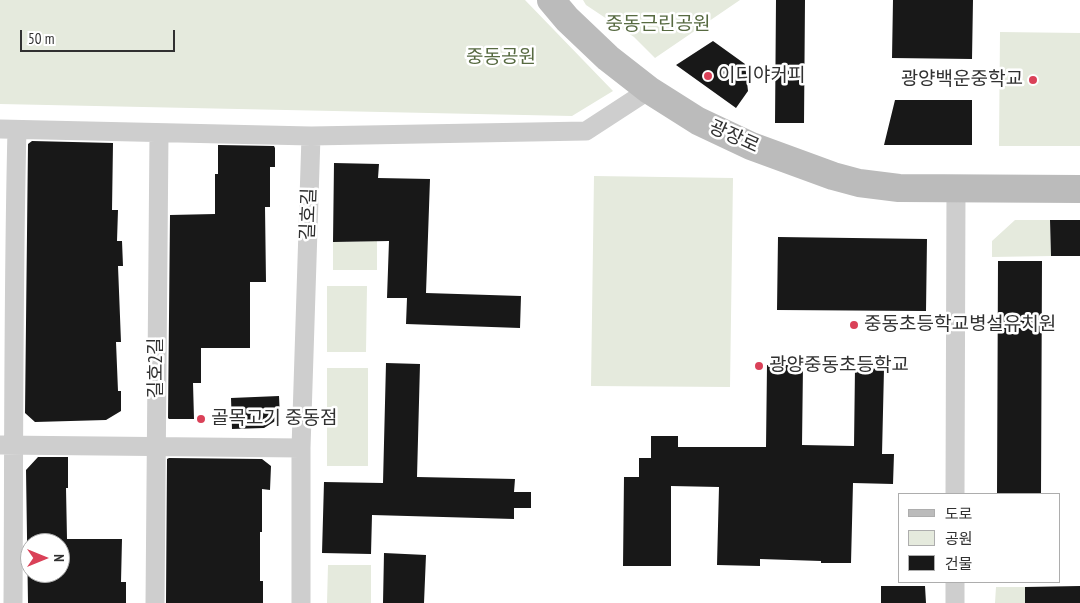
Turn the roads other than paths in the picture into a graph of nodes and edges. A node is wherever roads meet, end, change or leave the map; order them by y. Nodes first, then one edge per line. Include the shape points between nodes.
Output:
1 (551, 0) edge
2 (649, 90) junction
3 (9, 129) edge
4 (159, 133) junction
5 (311, 136) junction
6 (956, 188) junction
7 (1080, 189) edge
8 (7, 235) edge
9 (7, 337) edge
10 (7, 445) edge
11 (156, 448) junction
12 (302, 448) junction
13 (955, 493) edge
14 (7, 559) edge
15 (955, 583) edge
16 (13, 603) edge
17 (155, 603) edge
18 (301, 603) edge
19 (955, 603) edge

1 - 2 street, 광장로 via 608,58
2 - 5 street via 586,131
2 - 6 street, 광장로 via 698,121 751,146 833,176 899,188
3 - 4 street
3 - 8 street
4 - 5 street
4 - 11 street, 길호2길
5 - 12 street, 길호길
6 - 7 street, 광장로
6 - 13 street
8 - 9 street
9 - 10 street
10 - 11 street
10 - 14 street
11 - 12 street
11 - 17 street, 길호2길
12 - 18 street, 길호길
14 - 16 street
15 - 19 street

